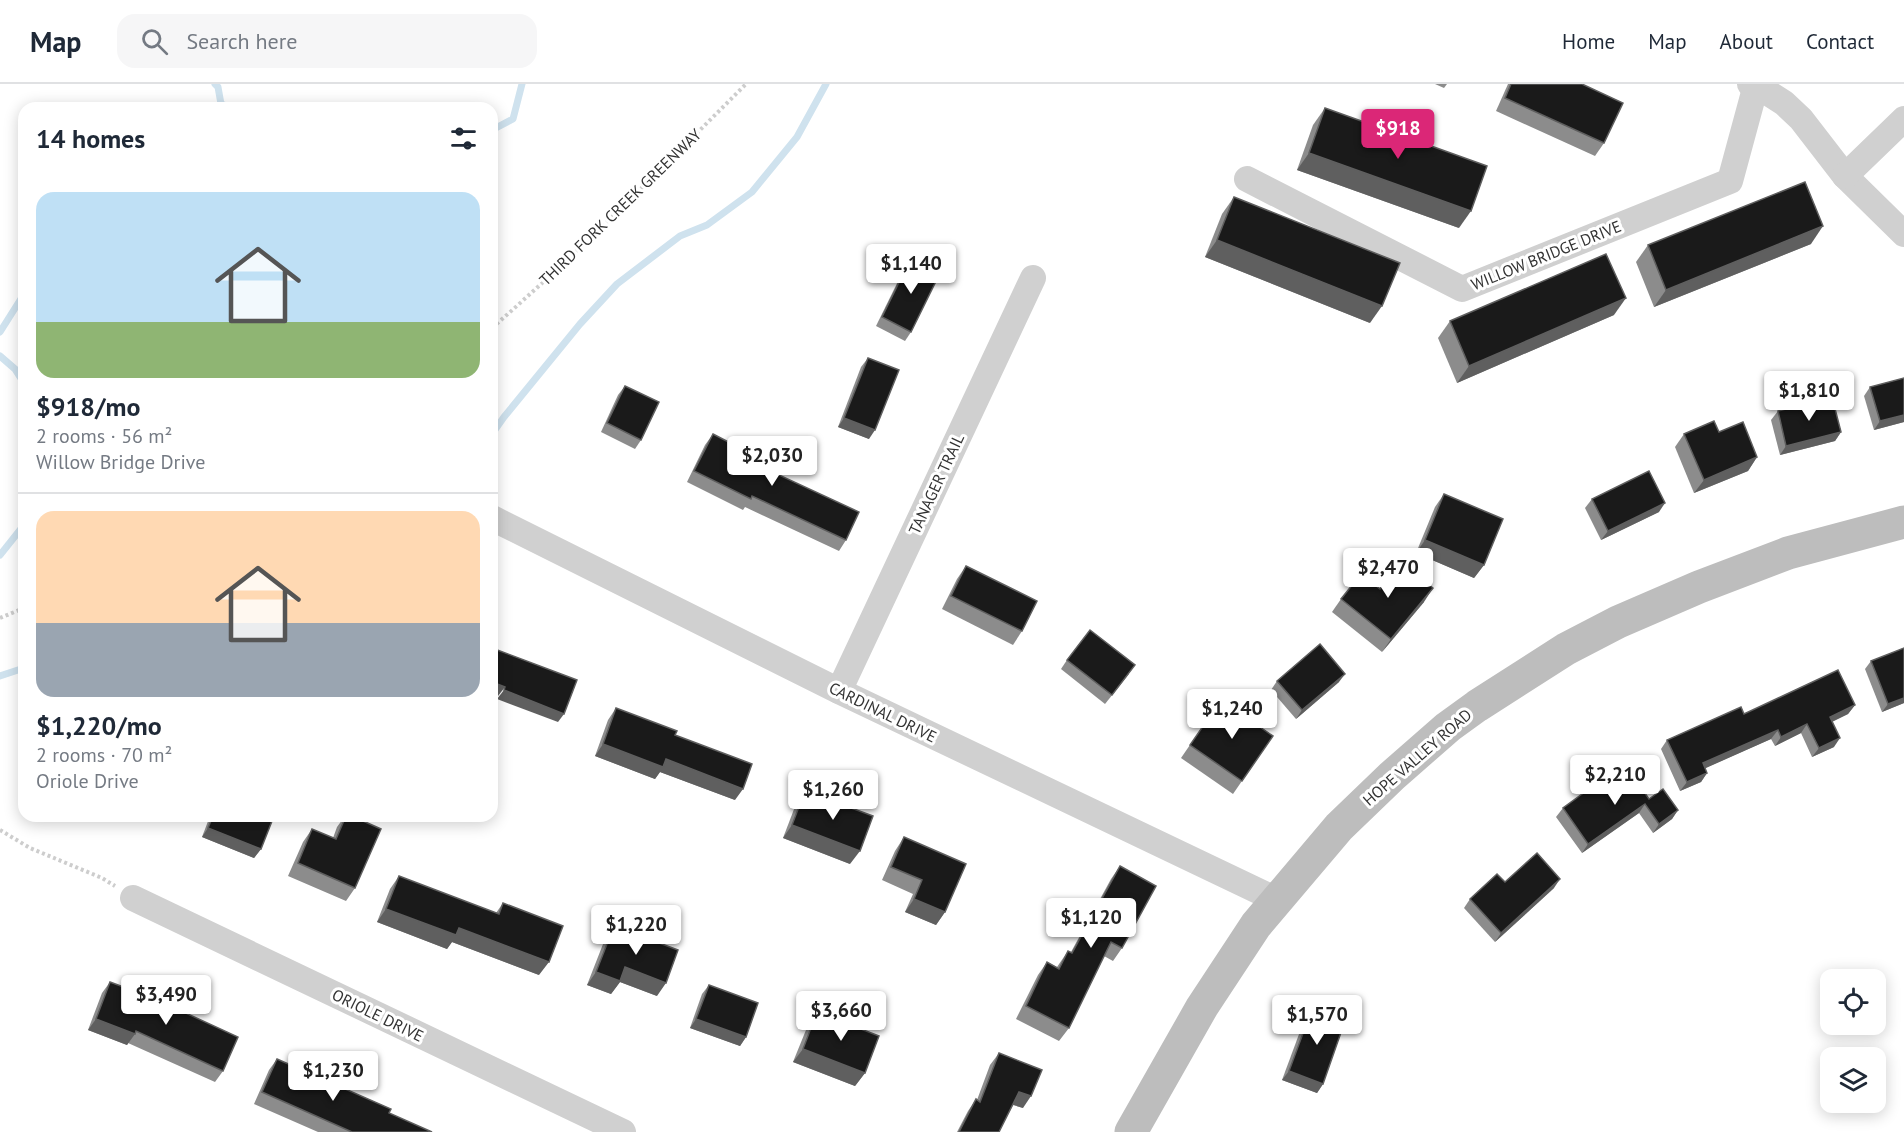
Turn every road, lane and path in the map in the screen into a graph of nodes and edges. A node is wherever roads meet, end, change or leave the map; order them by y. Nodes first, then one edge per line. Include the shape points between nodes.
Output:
1 (746, 84) edge
2 (1753, 84) edge
3 (1904, 119) edge
4 (1845, 176) junction
5 (1246, 179) dead end
6 (1904, 234) edge
7 (1033, 278) dead end
8 (498, 323) edge
9 (498, 521) edge
10 (1904, 522) edge
11 (18, 610) edge
12 (0, 618) edge
13 (839, 691) junction
14 (0, 830) edge
15 (133, 898) joint
16 (1276, 900) junction
17 (623, 1132) edge
18 (1131, 1132) edge

1 - 8 path, THIRD FORK CREEK GREENWAY
2 - 4 street, WILLOW BRIDGE DRIVE via 1801,118
2 - 5 street, WILLOW BRIDGE DRIVE via 1730,181 1462,289
3 - 4 street
4 - 6 street, WILLOW BRIDGE DRIVE
7 - 13 street, TANAGER TRAIL
9 - 13 street, CARDINAL DRIVE
10 - 16 main road, HOPE VALLEY ROAD via 1788,553 1699,587 1566,649 1448,727 1339,827
11 - 12 path
13 - 16 street, CARDINAL DRIVE
14 - 15 path via 30,848 102,878
15 - 17 street, ORIOLE DRIVE
16 - 18 main road, HOPE VALLEY ROAD via 1215,987

